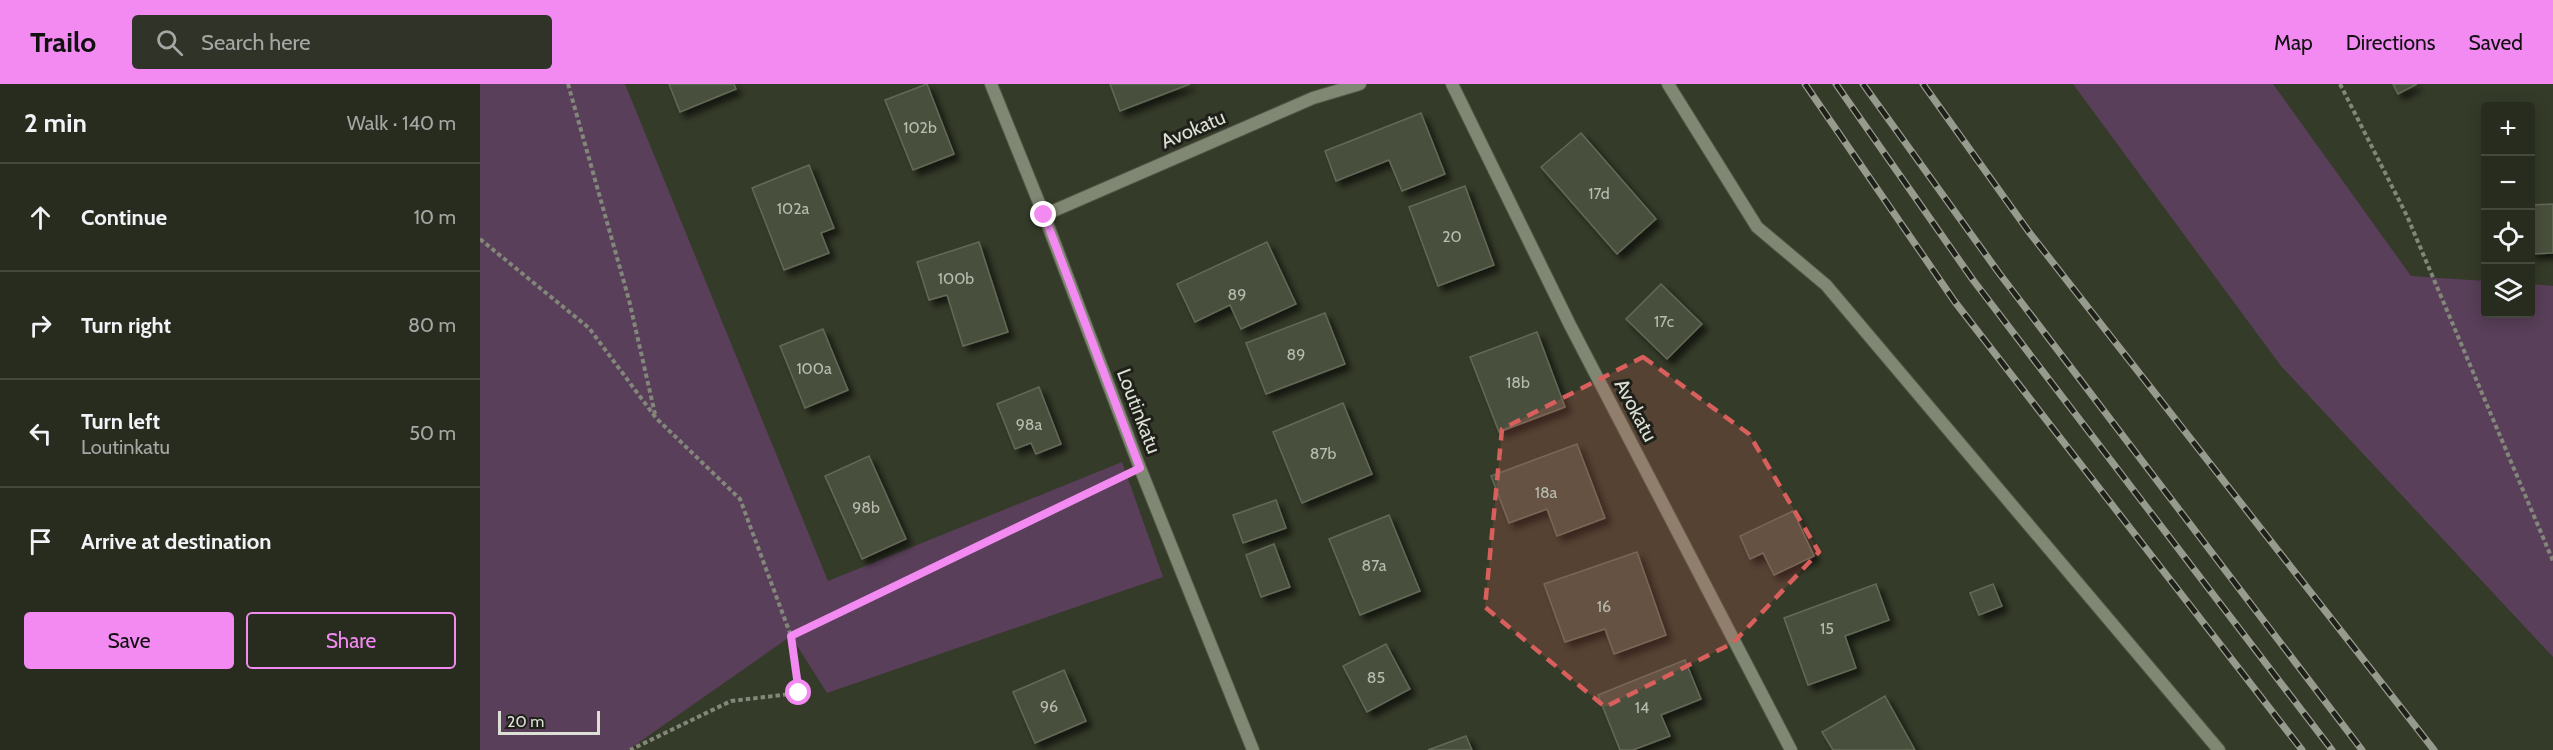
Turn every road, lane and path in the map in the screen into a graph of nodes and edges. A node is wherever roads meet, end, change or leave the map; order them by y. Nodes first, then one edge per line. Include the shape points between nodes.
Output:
1 (568, 84) edge
2 (991, 84) edge
3 (1360, 84) edge
4 (1452, 84) edge
5 (1668, 84) edge
6 (2340, 84) edge
7 (1044, 215) junction
8 (480, 239) edge
9 (656, 418) junction
10 (1140, 468) junction
11 (2553, 561) edge
12 (791, 636) junction
13 (630, 750) edge
14 (1253, 750) edge
15 (1791, 750) edge
16 (2219, 750) edge

1 - 9 path via 629,300
2 - 7 street, Loutinkatu
3 - 7 street, Avokatu via 1313,98
4 - 15 street, Avokatu via 1570,325
5 - 16 street via 1757,227 1827,285
6 - 11 path via 2407,216
7 - 10 street, Loutinkatu
8 - 9 path via 589,328
9 - 12 path via 740,500
10 - 12 path
10 - 14 street, Loutinkatu
12 - 13 path via 799,693 731,701

